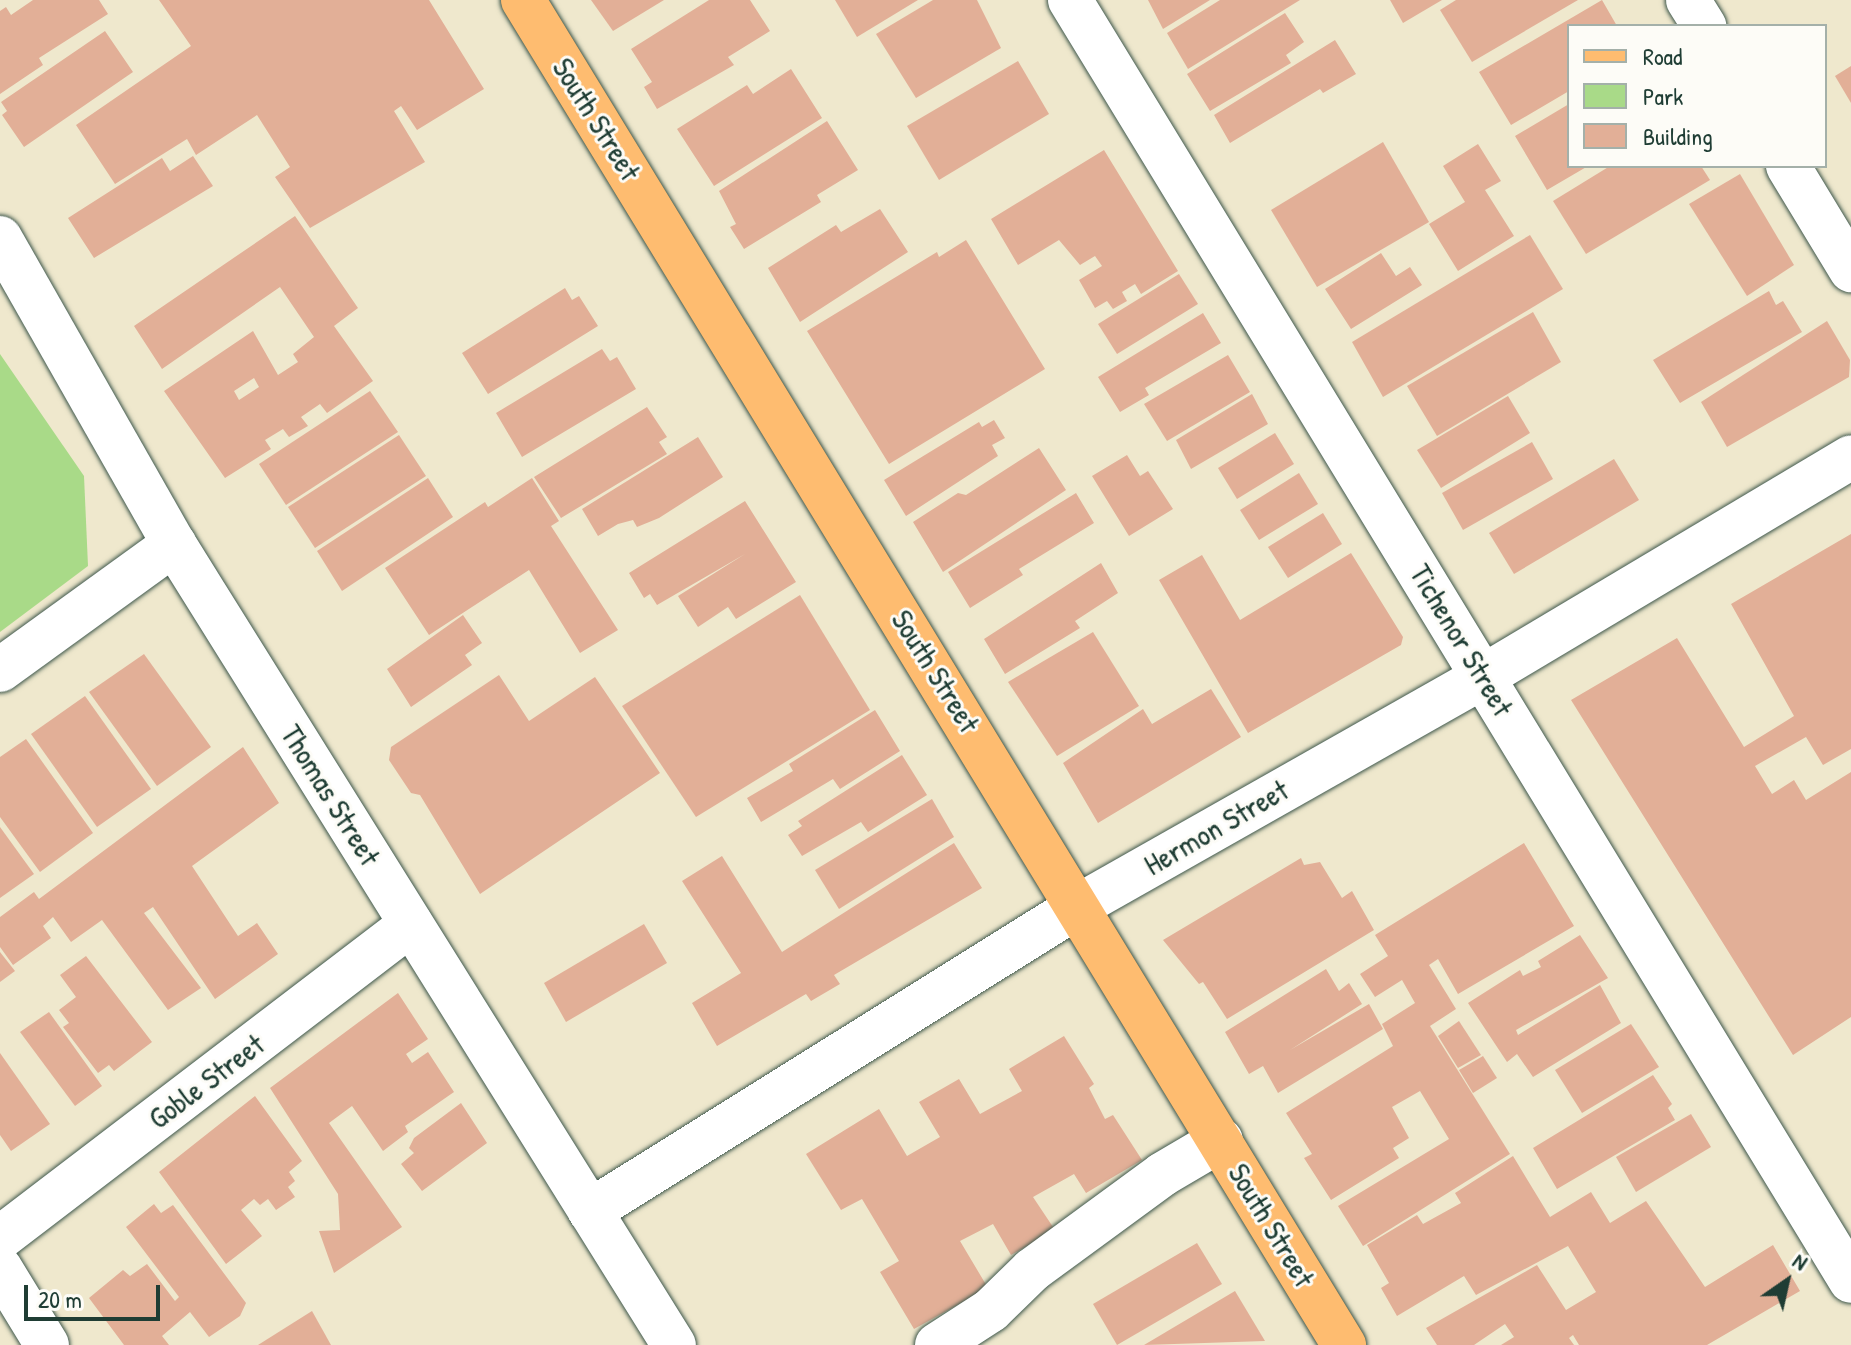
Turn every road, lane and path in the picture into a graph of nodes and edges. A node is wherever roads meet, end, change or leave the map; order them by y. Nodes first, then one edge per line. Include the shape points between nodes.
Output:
1 (523, 0) edge
2 (1070, 0) edge
3 (1688, 0) edge
4 (1703, 24) edge
5 (1789, 168) edge
6 (0, 238) edge
7 (1851, 270) edge
8 (1851, 457) edge
9 (174, 544) junction
10 (0, 670) edge
11 (1484, 676) junction
12 (1080, 905) junction
13 (411, 924) junction
14 (1221, 1140) junction
15 (590, 1211) junction
16 (0, 1238) edge
17 (0, 1268) edge
18 (1851, 1281) edge
19 (47, 1345) edge
20 (674, 1345) edge
21 (937, 1345) edge
22 (1344, 1345) edge

1 - 12 main road, South Street
2 - 11 street, Tichenor Street
3 - 4 street
5 - 7 street
6 - 9 street, Thomas Street
8 - 11 street, Hermon Street
9 - 10 street
9 - 13 street, Thomas Street
11 - 12 street, Hermon Street
11 - 18 street, Tichenor Street
12 - 14 main road, South Street
12 - 15 street, Hermon Street
13 - 15 street, Thomas Street
13 - 16 street, Goble Street
14 - 21 street via 1163,1174 1032,1270 991,1310
14 - 22 main road, South Street
15 - 20 street, Thomas Street
17 - 19 street

